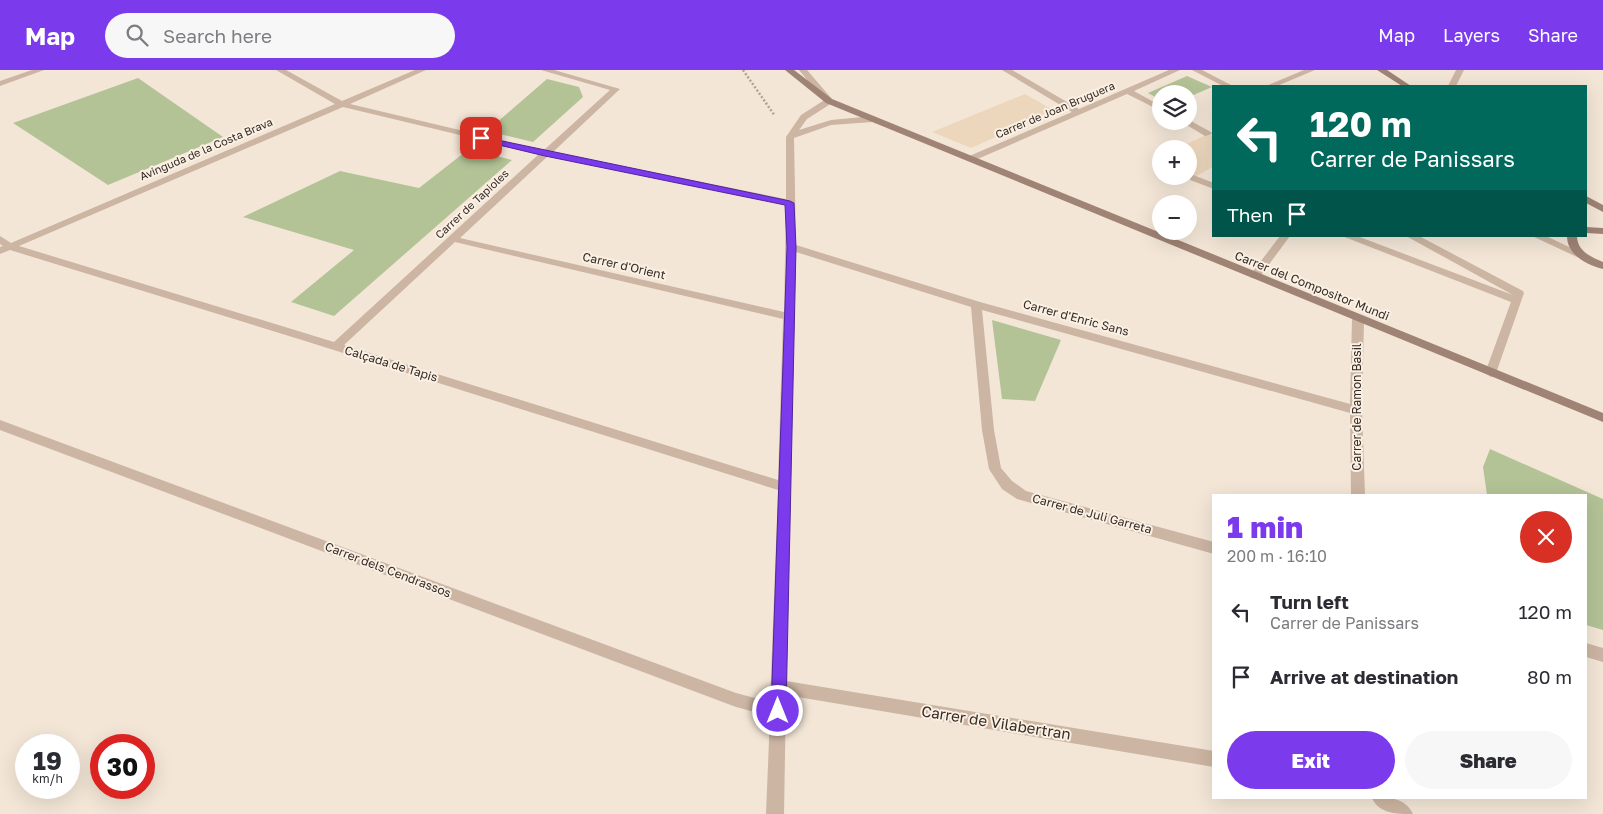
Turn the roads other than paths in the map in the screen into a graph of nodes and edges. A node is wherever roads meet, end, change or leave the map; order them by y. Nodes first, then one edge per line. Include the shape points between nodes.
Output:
1 (40, 70) edge
2 (280, 70) edge
3 (422, 70) edge
4 (545, 70) edge
5 (788, 70) edge
6 (803, 70) edge
7 (1006, 70) edge
8 (1176, 70) edge
9 (1196, 70) edge
10 (1311, 70) edge
11 (1380, 70) edge
12 (1460, 70) edge
13 (0, 84) edge
14 (1227, 85) edge
15 (1273, 85) edge
16 (1406, 85) edge
17 (1452, 85) edge
18 (1128, 91) junction
19 (830, 101) junction
20 (341, 104) junction
21 (1152, 104) edge
22 (1078, 112) junction
23 (873, 119) junction
24 (1197, 128) edge
25 (1208, 134) dead end
26 (790, 137) junction
27 (545, 154) junction
28 (970, 159) junction
29 (1197, 180) edge
30 (1212, 185) edge
31 (1587, 200) edge
32 (790, 203) junction
33 (1603, 209) edge
34 (1587, 230) edge
35 (1603, 231) edge
36 (1284, 237) edge
37 (1350, 237) edge
38 (1413, 237) edge
39 (1540, 237) edge
40 (1572, 237) edge
41 (0, 239) edge
42 (453, 239) junction
43 (791, 247) junction
44 (5, 249) edge
45 (1581, 255) junction
46 (1603, 266) edge
47 (1255, 276) junction
48 (1517, 299) junction
49 (976, 305) junction
50 (789, 317) junction
51 (1358, 319) junction
52 (336, 346) junction
53 (1491, 373) junction
54 (1356, 410) junction
55 (1603, 418) edge
56 (0, 424) edge
57 (784, 487) junction
58 (1358, 494) edge
59 (1212, 547) edge
60 (1587, 650) edge
61 (1603, 655) edge
62 (778, 687) junction
63 (778, 711) junction
64 (1212, 759) edge
65 (1382, 799) edge
66 (775, 814) edge
67 (1404, 814) edge

1 - 13 street
2 - 20 street
3 - 20 street, Avinguda de la Costa Brava
4 - 27 street, Carrer de Tapioles via 616,89
5 - 19 street, Carrer del Compositor Mundi
6 - 19 street
7 - 22 street
8 - 18 street, Carrer de Joan Bruguera
9 - 14 street
10 - 15 street
11 - 16 street
12 - 17 street
18 - 21 street
18 - 22 street, Carrer de Joan Bruguera
19 - 23 street, Carrer del Compositor Mundi
19 - 26 street via 804,117
20 - 27 street
20 - 44 street, Avinguda de la Costa Brava
22 - 28 street, Carrer de Joan Bruguera
23 - 26 street via 819,124
23 - 28 street, Carrer del Compositor Mundi
24 - 25 street
26 - 32 street
27 - 32 street
27 - 42 street, Carrer de Tapioles
28 - 47 street, Carrer del Compositor Mundi
29 - 30 street
31 - 33 street
32 - 43 street
34 - 35 street
36 - 47 street
37 - 48 street
38 - 48 street via 1519,293
39 - 45 street
40 - 45 street via 1572,244
41 - 44 street, Calçada de Tapis
42 - 50 street, Carrer d'Orient
42 - 52 street, Carrer de Tapioles
43 - 49 street, Carrer d'Enric Sans
43 - 50 street
44 - 52 street, Calçada de Tapis
45 - 46 street
47 - 51 street, Carrer del Compositor Mundi
48 - 53 street
49 - 54 street, Carrer d'Enric Sans
49 - 59 street, Carrer de Juli Garreta via 988,430 995,469 1007,484 1022,495
50 - 57 street
51 - 53 street, Carrer del Compositor Mundi
51 - 54 street, Carrer de Ramon Basil
52 - 57 street, Calçada de Tapis
53 - 55 street, Carrer del Compositor Mundi
54 - 58 street, Carrer de Ramon Basil
56 - 63 street, Carrer dels Cendrassos via 736,700
57 - 62 street
60 - 61 street
62 - 63 street
62 - 64 street, Carrer de Vilabertran
63 - 66 street
65 - 67 street

